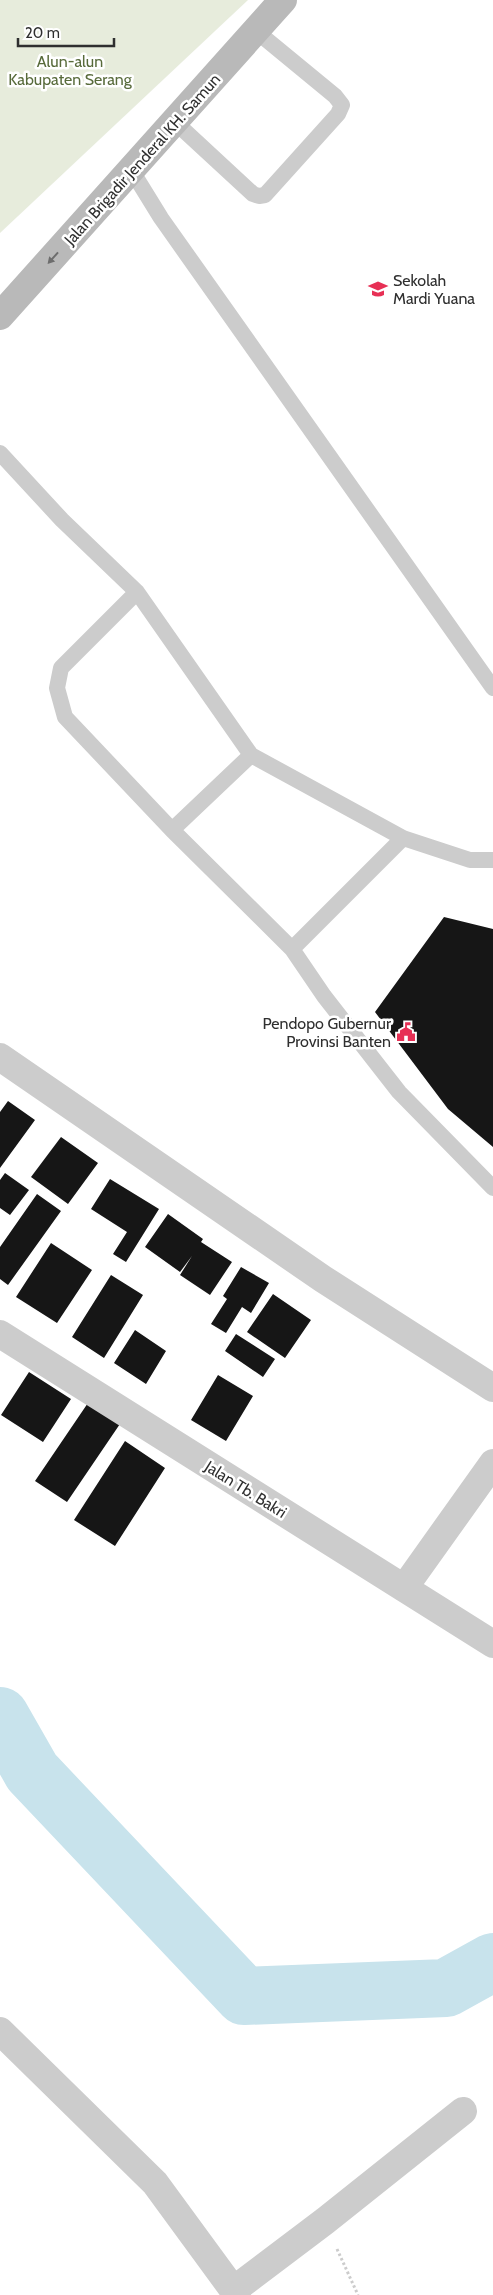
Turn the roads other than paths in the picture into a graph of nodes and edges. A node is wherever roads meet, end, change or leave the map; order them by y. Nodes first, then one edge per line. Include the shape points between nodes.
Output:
1 (283, 0) edge
2 (256, 31) junction
3 (175, 122) junction
4 (132, 171) junction
5 (0, 316) edge
6 (0, 453) edge
7 (137, 592) junction
8 (493, 688) edge
9 (251, 755) junction
10 (172, 830) junction
11 (403, 838) junction
12 (493, 860) edge
13 (292, 949) junction
14 (0, 1057) edge
15 (493, 1188) edge
16 (0, 1334) edge
17 (493, 1388) edge
18 (493, 1463) edge
19 (404, 1588) junction
20 (493, 1644) edge
21 (0, 2031) edge
22 (463, 2111) dead end
23 (236, 2292) edge

1 - 2 main road, Jalan Brigadir Jenderal KH. Samun
2 - 3 main road, Jalan Brigadir Jenderal KH. Samun
2 - 3 lane via 335,96 342,105 338,114 265,194 259,196
3 - 4 main road, Jalan Brigadir Jenderal KH. Samun
4 -> 5 main road, Jalan Brigadir Jenderal KH. Samun
4 - 8 lane
6 - 7 lane via 62,520
7 - 9 lane
7 - 10 lane via 61,668 57,688 65,717
9 - 10 lane
9 - 11 lane
10 - 13 lane
11 - 12 lane via 470,860
11 - 13 lane
13 - 15 lane via 324,996 399,1092
14 - 17 street via 323,1279
16 - 19 street, Jalan Tb. Bakri
18 - 19 street
19 - 20 street, Jalan Tb. Bakri
21 - 23 street via 155,2183
22 - 23 street

